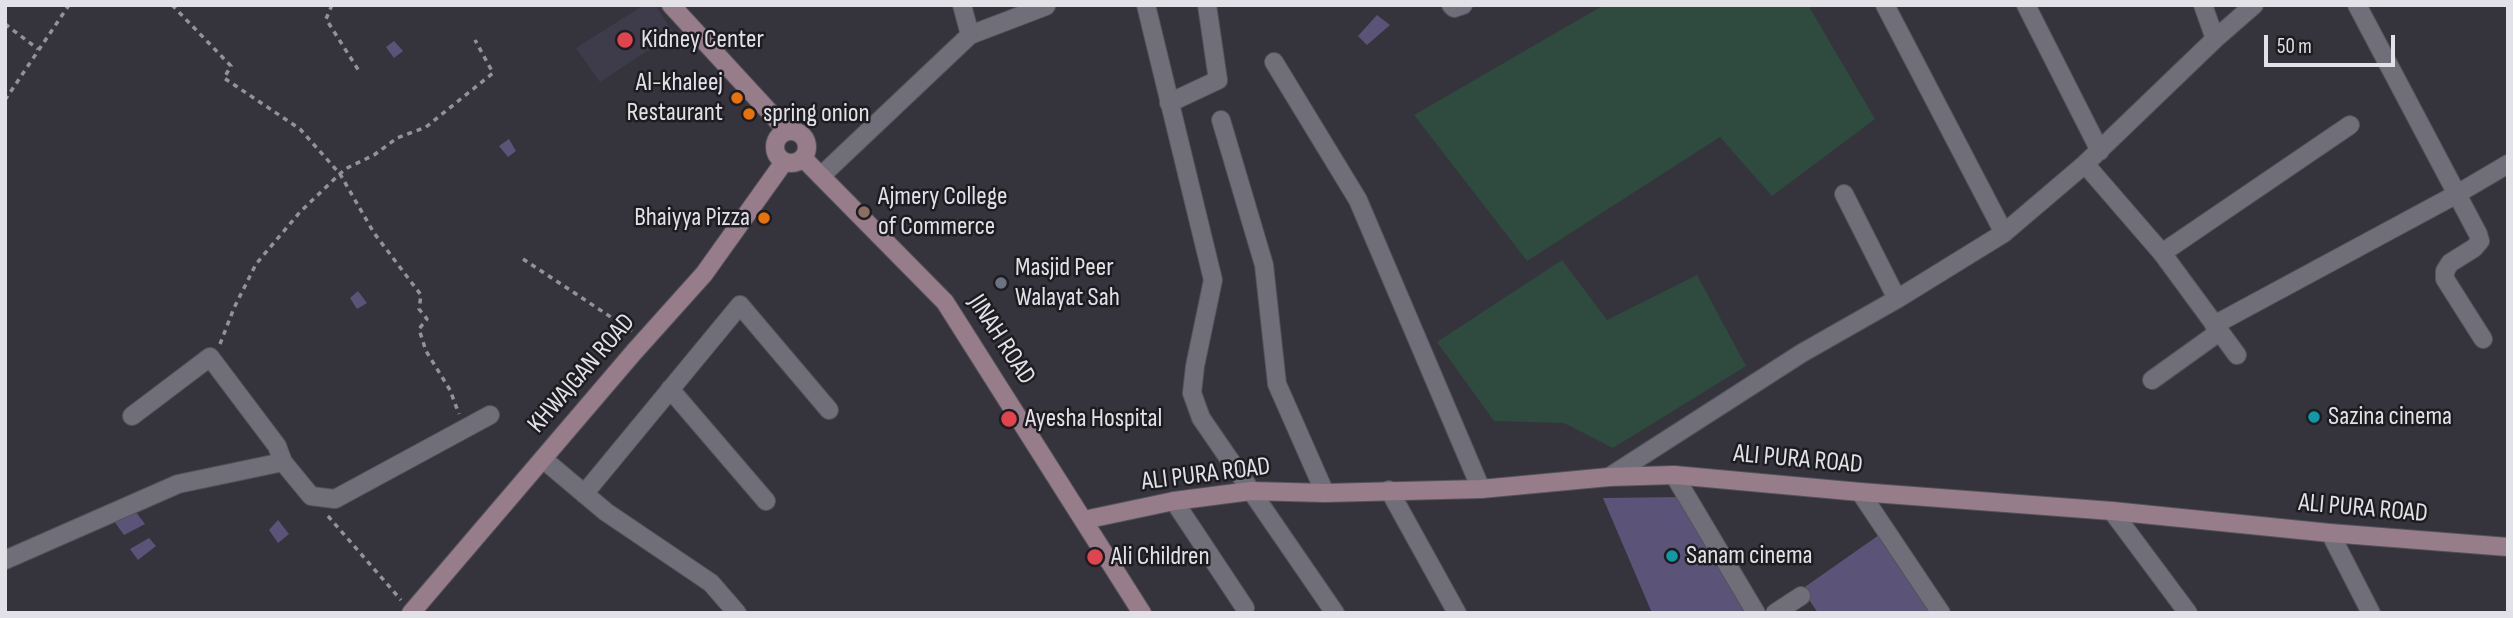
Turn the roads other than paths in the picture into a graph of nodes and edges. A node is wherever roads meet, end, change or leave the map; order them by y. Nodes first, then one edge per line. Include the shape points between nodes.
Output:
1 (671, 5) edge
2 (962, 5) edge
3 (1146, 5) edge
4 (1207, 5) edge
5 (1451, 5) edge
6 (1463, 5) edge
7 (1885, 5) edge
8 (2026, 5) edge
9 (2203, 5) edge
10 (2254, 5) edge
11 (2357, 5) edge
12 (1046, 6) edge
13 (970, 35) junction
14 (2215, 39) junction
15 (1274, 62) dead end
16 (1169, 103) junction
17 (1221, 120) dead end
18 (2350, 125) dead end
19 (787, 131) junction
20 (2099, 151) junction
21 (804, 159) junction
22 (783, 162) junction
23 (2085, 164) junction
24 (2508, 164) edge
25 (821, 176) junction
26 (1844, 194) dead end
27 (2457, 194) junction
28 (2004, 233) junction
29 (2162, 253) junction
30 (1897, 299) junction
31 (2217, 328) junction
32 (2483, 339) dead end
33 (2237, 355) dead end
34 (2152, 380) dead end
35 (670, 389) junction
36 (829, 410) dead end
37 (490, 415) dead end
38 (132, 416) dead end
39 (543, 459) junction
40 (283, 462) junction
41 (1674, 475) junction
42 (1609, 477) junction
43 (1481, 489) junction
44 (1388, 490) junction
45 (1251, 491) junction
46 (1860, 492) junction
47 (1325, 493) junction
48 (584, 494) junction
49 (766, 501) dead end
50 (1174, 501) junction
51 (2112, 511) junction
52 (1084, 520) junction
53 (2330, 533) junction
54 (2508, 547) edge
55 (5, 559) edge
56 (1801, 596) dead end
57 (1245, 608) dead end
58 (411, 612) edge
59 (737, 613) edge
60 (1142, 613) edge
61 (1335, 613) edge
62 (1457, 613) edge
63 (1756, 613) edge
64 (1775, 613) edge
65 (1941, 613) edge
66 (2188, 613) edge
67 (2371, 613) edge

1 - 19 street
2 - 13 street
3 - 16 street
4 - 16 street via 1219,80
5 - 6 street
7 - 28 street
8 - 20 street
9 - 14 street
10 - 14 street
11 - 27 street
12 - 13 street
13 - 25 street
14 - 20 street
15 - 43 street via 1358,200
16 - 45 street via 1213,280 1192,393 1201,418
17 - 47 street via 1264,265 1277,384
18 - 29 street
19 - 21 street via 799,132 806,141
19 - 22 street via 775,146
20 - 23 street
21 - 22 street
21 - 25 street, JINAH ROAD
22 - 39 street, KHWAJGAN ROAD via 704,274
23 - 28 street
23 - 29 street
24 - 27 street
25 - 52 street, JINAH ROAD via 945,302
26 - 30 street
27 - 31 street
27 - 32 street via 2480,241 2450,263 2445,279
28 - 30 street
29 - 31 street
30 - 42 street via 1802,353
31 - 33 street
31 - 34 street
35 - 36 street via 740,305
35 - 48 street
35 - 49 street
37 - 40 street via 335,499 311,496
38 - 40 street via 210,357 278,446
39 - 48 street
39 - 58 street, KHWAJGAN ROAD
40 - 55 street via 178,484
41 - 42 street, ALI PURA ROAD
41 - 46 street, ALI PURA ROAD
41 - 63 street
42 - 43 street, ALI PURA ROAD
43 - 44 street, ALI PURA ROAD
44 - 47 street, ALI PURA ROAD
44 - 62 street
45 - 47 street, ALI PURA ROAD
45 - 50 street, ALI PURA ROAD
45 - 61 street
46 - 51 street, ALI PURA ROAD
46 - 65 street
48 - 59 street via 711,583
50 - 52 street, ALI PURA ROAD
50 - 57 street
51 - 53 street, ALI PURA ROAD
51 - 66 street
52 - 60 street, JINAH ROAD
53 - 54 street, ALI PURA ROAD
53 - 67 street
56 - 64 street

